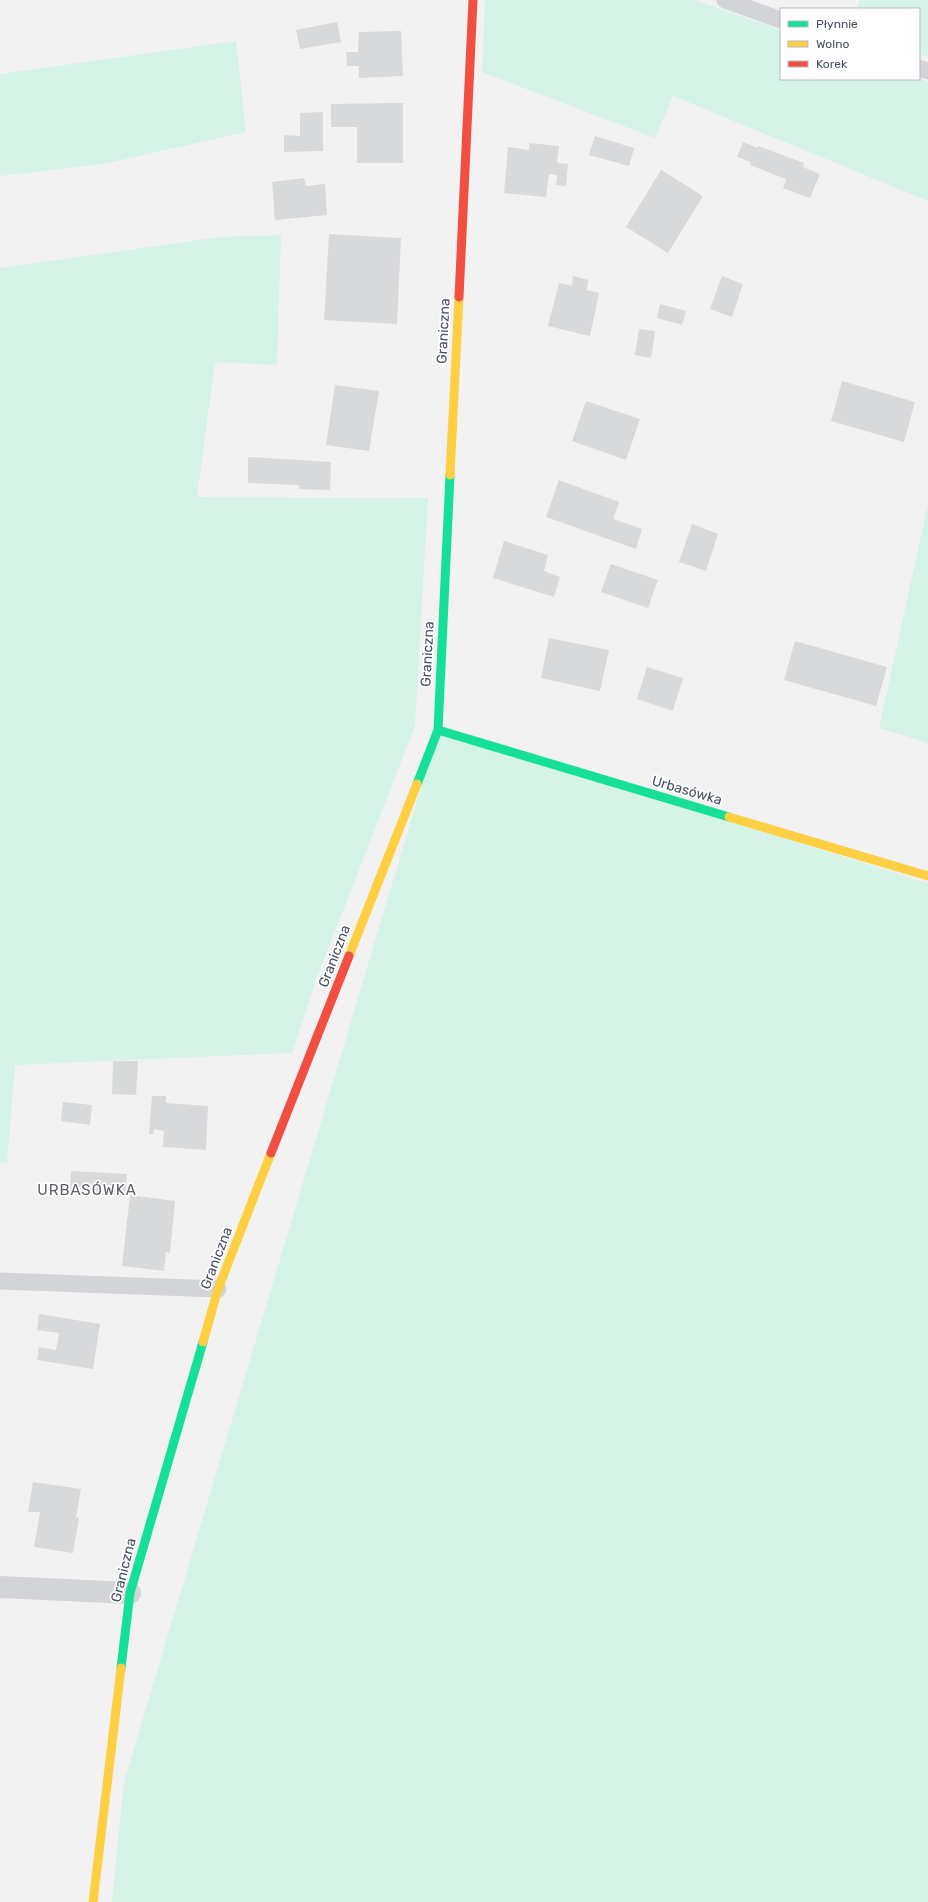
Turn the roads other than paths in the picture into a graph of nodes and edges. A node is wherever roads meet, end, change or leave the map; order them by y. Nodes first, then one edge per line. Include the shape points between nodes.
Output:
1 (473, 0) edge
2 (724, 0) edge
3 (780, 20) edge
4 (438, 730) junction
5 (928, 876) edge
6 (0, 1281) edge
7 (218, 1289) junction
8 (0, 1586) edge
9 (130, 1593) junction
10 (93, 1902) edge

1 - 4 street, Graniczna
2 - 3 lane
4 - 5 street, Urbasówka
4 - 7 street, Graniczna
6 - 7 lane
7 - 9 street, Graniczna
8 - 9 street
9 - 10 street, Graniczna

